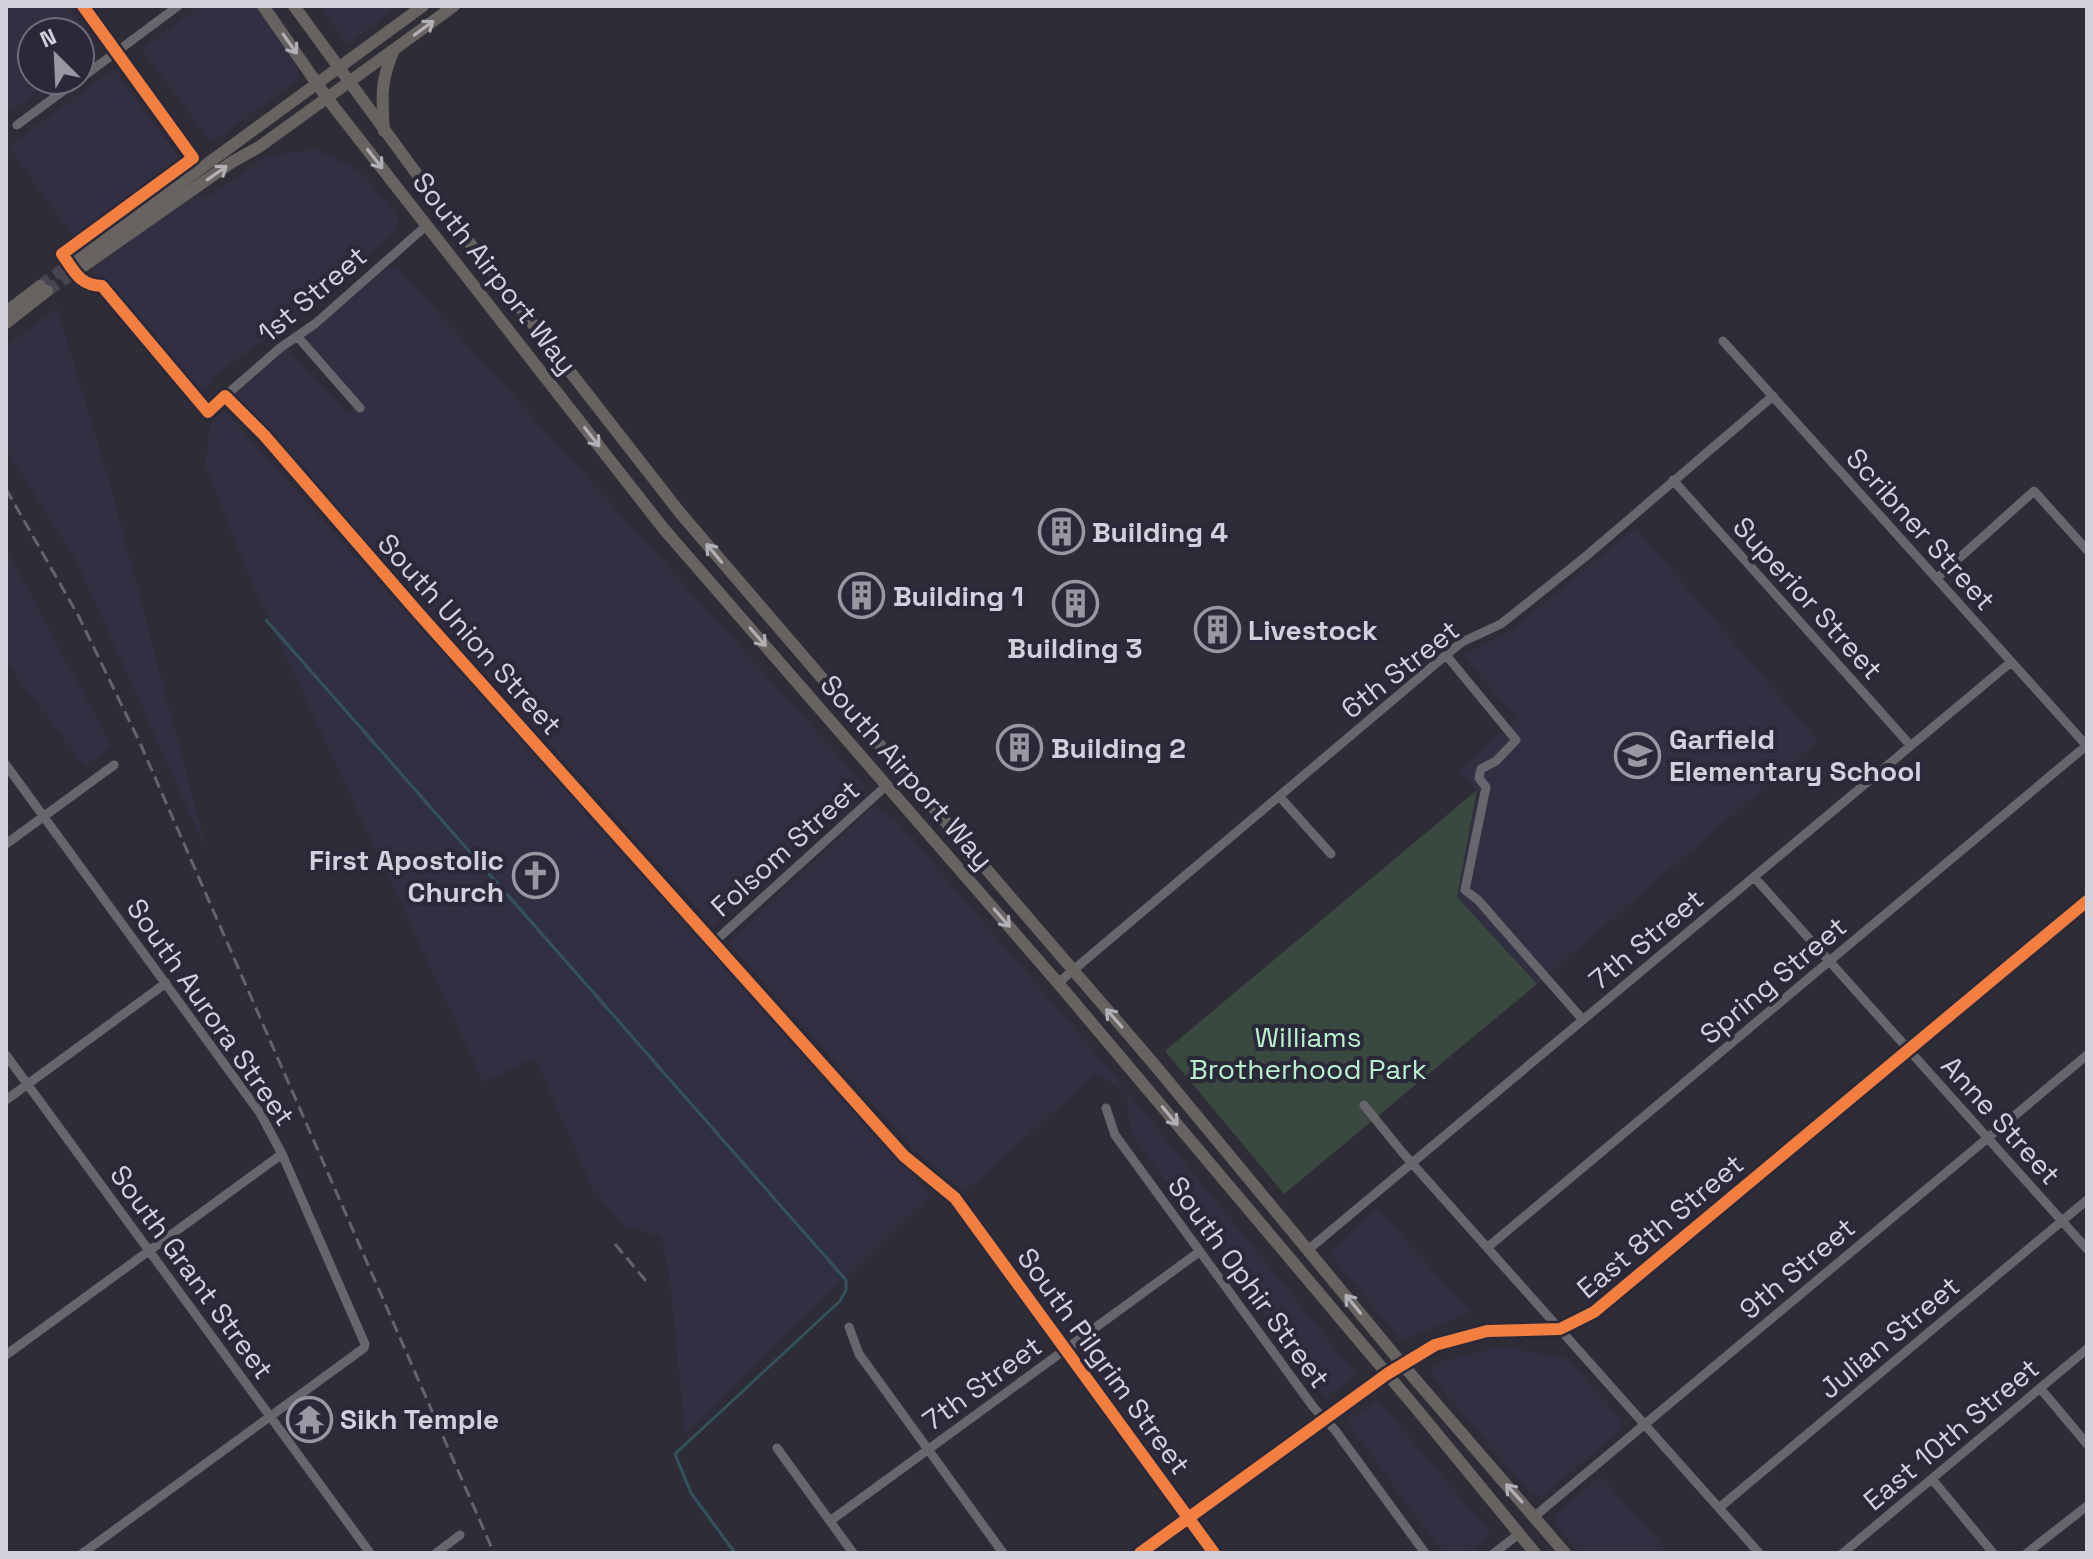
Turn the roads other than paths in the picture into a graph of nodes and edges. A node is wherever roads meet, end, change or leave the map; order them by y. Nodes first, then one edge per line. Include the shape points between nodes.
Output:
1 (83, 6) edge
2 (178, 6) edge
3 (263, 6) edge
4 (294, 6) edge
5 (423, 6) edge
6 (454, 6) edge
7 (394, 49) junction
8 (116, 52) junction
9 (96, 67) edge
10 (337, 68) junction
11 (316, 82) junction
12 (348, 83) junction
13 (56, 96) edge
14 (327, 98) junction
15 (17, 125) dead end
16 (384, 131) junction
17 (434, 197) junction
18 (427, 225) junction
19 (6, 312) edge
20 (6, 323) edge
21 (297, 336) junction
22 (1723, 341) dead end
23 (225, 396) junction
24 (1773, 396) junction
25 (360, 408) dead end
26 (1673, 480) junction
27 (2087, 550) edge
28 (1937, 578) junction
29 (1446, 655) junction
30 (2011, 662) junction
31 (1911, 746) junction
32 (2087, 746) edge
33 (6, 765) edge
34 (114, 765) dead end
35 (887, 785) junction
36 (1279, 796) junction
37 (44, 817) junction
38 (6, 844) edge
39 (1331, 854) dead end
40 (1754, 877) junction
41 (2087, 901) edge
42 (713, 943) junction
43 (1829, 961) junction
44 (1073, 970) junction
45 (166, 983) junction
46 (1058, 983) junction
47 (1583, 1020) junction
48 (1909, 1050) junction
49 (6, 1055) edge
50 (2087, 1055) edge
51 (27, 1084) junction
52 (6, 1100) edge
53 (1364, 1105) dead end
54 (1106, 1108) dead end
55 (1987, 1138) junction
56 (282, 1154) junction
57 (1412, 1163) junction
58 (955, 1198) joint
59 (2087, 1200) edge
60 (2062, 1221) junction
61 (1488, 1247) junction
62 (1309, 1249) junction
63 (2087, 1249) edge
64 (149, 1251) junction
65 (1199, 1252) junction
66 (849, 1327) dead end
67 (1560, 1329) junction
68 (1066, 1349) junction
69 (2087, 1349) edge
70 (8, 1350) edge
71 (1402, 1364) junction
72 (1387, 1374) junction
73 (2040, 1388) junction
74 (270, 1416) junction
75 (1324, 1419) junction
76 (1644, 1425) junction
77 (2087, 1444) edge
78 (777, 1448) dead end
79 (927, 1450) junction
80 (1932, 1479) junction
81 (2087, 1506) edge
82 (1719, 1508) junction
83 (1535, 1516) junction
84 (1188, 1518) junction
85 (830, 1521) junction
86 (1519, 1534) junction
87 (460, 1535) dead end
88 (83, 1553) edge
89 (370, 1553) edge
90 (436, 1553) edge
91 (853, 1553) edge
92 (1003, 1553) edge
93 (1140, 1553) edge
94 (1214, 1553) edge
95 (1425, 1553) edge
96 (1494, 1553) edge
97 (1535, 1553) edge
98 (1565, 1553) edge
99 (1759, 1553) edge
100 (1843, 1553) edge
101 (1993, 1553) edge
102 (2027, 1553) edge

1 - 8 street
2 - 8 street
3 -> 11 main road, South Airport Way
4 - 10 main road, South Airport Way
5 - 10 main road
7 -> 6 main road
7 - 12 main road
7 - 16 main road via 382,93
8 - 9 street
8 - 23 street via 193,158 62,254 85,283 102,286 208,412
10 - 11 main road
10 - 12 main road, South Airport Way
11 - 14 main road, South Airport Way
11 -> 14 main road via 95,246 81,262
12 - 14 main road
12 - 16 main road, South Airport Way
13 - 15 street
14 -> 18 main road, South Airport Way
16 - 17 main road, South Airport Way
17 - 18 main road
44 -> 17 main road, South Airport Way via 681,514
18 - 21 street, 1st Street
18 -> 35 main road, South Airport Way via 663,528
19 - 20 main road via 43,288
21 - 23 street, 1st Street
21 - 25 street
22 - 24 street, Scribner Street
23 - 42 street, South Union Street
24 - 26 street, 6th Street
24 - 28 street, Scribner Street
26 - 29 street, 6th Street via 1507,618
26 - 31 street, Superior Street
27 - 28 street via 2034,491
28 - 30 street, Scribner Street
29 - 36 street, 6th Street
29 - 47 street via 1516,740 1481,769 1479,778 1486,787 1465,890
30 - 31 street, 7th Street
30 - 32 street, Scribner Street
31 - 40 street, 7th Street
32 - 43 street, Spring Street
33 - 37 street, South Aurora Street
34 - 37 street
35 - 42 street, Folsom Street
35 -> 46 main road, South Airport Way
36 - 39 street
36 - 44 street, 6th Street
37 - 38 street
37 - 45 street, South Aurora Street
40 - 43 street, Anne Street
40 - 47 street, 7th Street
41 - 48 street, East 8th Street
42 - 58 street, South Union Street via 904,1156
43 - 48 street, Anne Street
43 - 61 street, Spring Street
44 - 46 street, 6th Street
62 -> 44 main road, South Airport Way
45 - 51 street
45 - 56 street, South Aurora Street via 260,1113
46 -> 72 main road, South Airport Way
47 - 57 street, 7th Street
48 - 55 street, Anne Street
48 - 67 street, East 8th Street via 1594,1312
49 - 51 street, South Grant Street
50 - 55 street, 9th Street
51 - 52 street
51 - 64 street, South Grant Street
53 - 57 street
54 - 65 street, South Ophir Street via 1115,1135
55 - 60 street, Anne Street
55 - 76 street, 9th Street
56 - 64 street
56 - 74 street, South Aurora Street via 364,1348
57 - 61 street
57 - 62 street, 7th Street
58 - 68 street, South Pilgrim Street
59 - 60 street, Julian Street
60 - 63 street, Anne Street
60 - 82 street, Julian Street
61 - 67 street
71 -> 62 main road, South Airport Way
64 - 70 street
64 - 74 street, South Grant Street
65 - 68 street, 7th Street
65 - 75 street, South Ophir Street
66 - 79 street via 859,1354
67 - 71 street, East 8th Street via 1470,1334 1435,1345
67 - 76 street
68 - 79 street, 7th Street
68 - 84 street, South Pilgrim Street
69 - 73 street, East 10th Street
71 - 72 street, East 8th Street
83 -> 71 main road, South Airport Way
72 - 75 street, East 8th Street
72 - 86 main road, South Airport Way
73 - 77 street
73 - 80 street, East 10th Street
74 - 88 street
74 - 89 street, South Grant Street
75 - 84 street, East 8th Street
75 - 95 street, South Ophir Street
76 - 82 street
76 - 83 street, 9th Street
78 - 85 street
79 - 85 street, 7th Street
79 - 92 street
80 - 100 street, East 10th Street
80 - 101 street
81 - 102 street
82 - 99 street
83 - 98 main road, South Airport Way
84 - 93 street, East 8th Street
84 - 94 street, South Pilgrim Street
85 - 91 street
86 - 96 street
86 - 97 main road, South Airport Way
87 - 90 street

